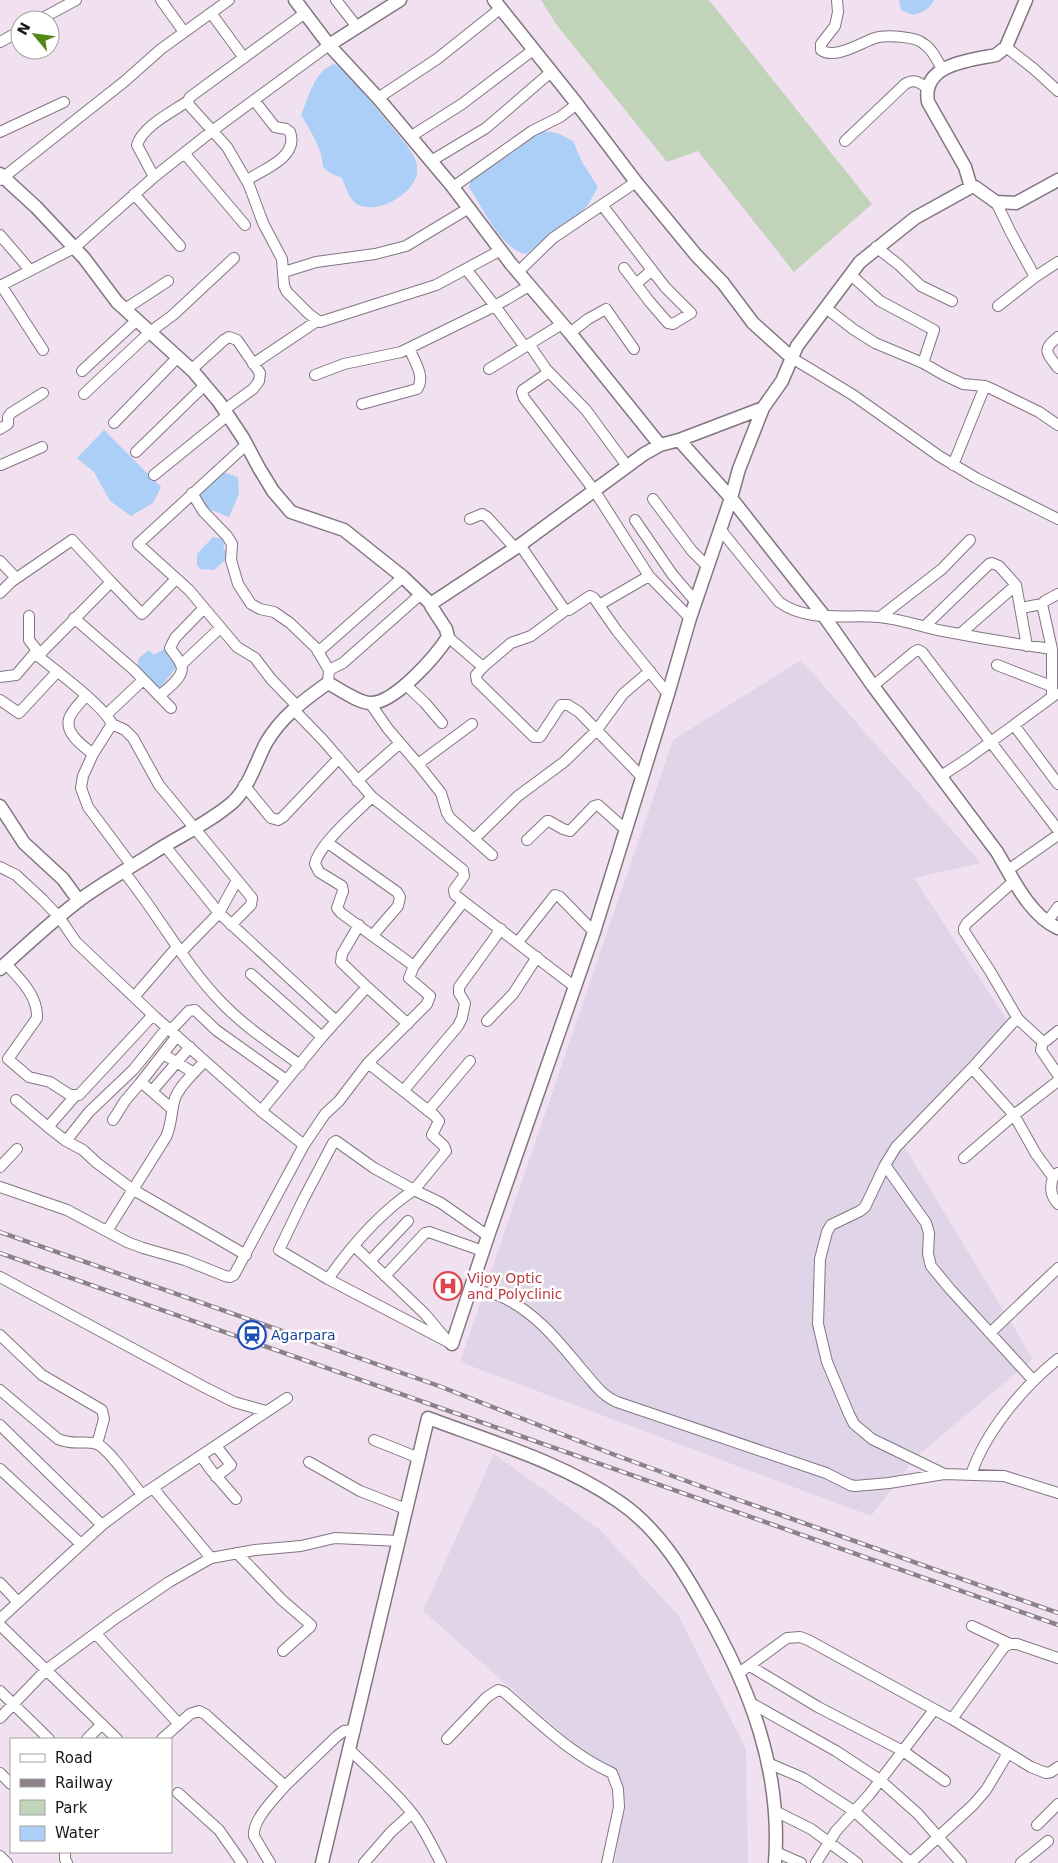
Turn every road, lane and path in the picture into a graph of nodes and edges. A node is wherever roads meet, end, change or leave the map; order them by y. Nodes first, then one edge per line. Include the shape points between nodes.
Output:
1 (76, 0) edge
2 (161, 0) edge
3 (229, 0) edge
4 (295, 0) edge
5 (336, 0) edge
6 (837, 0) edge
7 (1026, 0) edge
8 (392, 2) edge
9 (498, 4) edge
10 (58, 10) edge
11 (211, 13) junction
12 (305, 13) junction
13 (357, 27) junction
14 (184, 32) junction
15 (329, 45) junction
16 (1006, 47) junction
17 (533, 50) junction
18 (244, 58) junction
19 (942, 69) junction
20 (551, 72) junction
21 (928, 88) junction
22 (1058, 92) edge
23 (378, 98) junction
24 (254, 100) junction
25 (64, 102) dead end
26 (188, 102) junction
27 (577, 104) junction
28 (212, 131) junction
29 (0, 132) edge
30 (410, 137) junction
31 (845, 141) dead end
32 (185, 154) junction
33 (431, 161) junction
34 (1, 177) edge
35 (154, 177) junction
36 (247, 180) junction
37 (1058, 180) edge
38 (636, 182) junction
39 (453, 187) junction
40 (971, 187) junction
41 (134, 194) junction
42 (996, 202) junction
43 (602, 205) junction
44 (469, 208) junction
45 (245, 225) dead end
46 (0, 235) edge
47 (180, 246) dead end
48 (876, 247) junction
49 (74, 248) junction
50 (501, 250) junction
51 (234, 258) dead end
52 (1058, 262) edge
53 (624, 268) dead end
54 (466, 269) junction
55 (30, 270) junction
56 (652, 270) junction
57 (284, 272) junction
58 (518, 272) junction
59 (851, 275) junction
60 (1036, 277) junction
61 (168, 280) dead end
62 (636, 284) junction
63 (1, 286) edge
64 (529, 286) junction
65 (952, 301) dead end
66 (496, 306) junction
67 (998, 306) dead end
68 (826, 308) junction
69 (125, 309) junction
70 (137, 320) junction
71 (317, 321) junction
72 (566, 328) junction
73 (150, 332) junction
74 (1058, 337) edge
75 (527, 346) junction
76 (409, 348) junction
77 (634, 349) dead end
78 (43, 350) dead end
79 (178, 357) junction
80 (792, 358) junction
81 (923, 363) junction
82 (253, 364) junction
83 (1058, 368) edge
84 (489, 369) dead end
85 (191, 370) junction
86 (82, 371) dead end
87 (549, 372) junction
88 (315, 375) dead end
89 (205, 386) junction
90 (985, 386) junction
91 (44, 393) dead end
92 (84, 394) dead end
93 (362, 404) dead end
94 (763, 408) junction
95 (226, 413) junction
96 (114, 423) dead end
97 (1058, 425) edge
98 (0, 429) edge
99 (679, 440) junction
100 (247, 444) junction
101 (660, 445) junction
102 (42, 447) dead end
103 (136, 452) dead end
104 (0, 464) edge
105 (953, 465) junction
106 (627, 466) junction
107 (154, 475) dead end
108 (594, 490) junction
109 (192, 492) junction
110 (731, 498) junction
111 (653, 499) dead end
112 (470, 519) dead end
113 (1058, 519) edge
114 (635, 520) dead end
115 (720, 529) junction
116 (970, 540) dead end
117 (518, 546) junction
118 (0, 562) edge
119 (706, 566) junction
120 (649, 576) junction
121 (404, 577) junction
122 (16, 578) junction
123 (176, 579) junction
124 (111, 582) junction
125 (1016, 585) junction
126 (0, 593) edge
127 (421, 594) junction
128 (1058, 594) edge
129 (695, 601) junction
130 (431, 604) junction
131 (1042, 604) junction
132 (599, 605) junction
133 (204, 608) junction
134 (1021, 608) junction
135 (566, 610) junction
136 (29, 616) dead end
137 (824, 616) junction
138 (880, 617) junction
139 (74, 618) junction
140 (690, 618) junction
141 (925, 626) junction
142 (220, 628) junction
143 (960, 634) junction
144 (448, 637) junction
145 (1027, 646) junction
146 (1052, 650) junction
147 (318, 652) junction
148 (997, 664) dead end
149 (181, 665) junction
150 (483, 667) junction
151 (329, 670) junction
152 (650, 671) junction
153 (57, 672) junction
154 (0, 677) edge
155 (143, 680) junction
156 (328, 684) junction
157 (406, 685) junction
158 (872, 686) junction
159 (1054, 692) edge
160 (668, 694) junction
161 (86, 696) junction
162 (159, 696) junction
163 (0, 700) edge
164 (370, 703) junction
165 (171, 708) dead end
166 (295, 708) junction
167 (106, 715) junction
168 (442, 723) dead end
169 (112, 724) junction
170 (472, 724) dead end
171 (1014, 725) junction
172 (596, 731) junction
173 (990, 742) junction
174 (400, 743) junction
175 (93, 754) junction
176 (339, 758) junction
177 (418, 764) junction
178 (641, 776) junction
179 (941, 776) junction
180 (357, 781) junction
181 (1058, 784) edge
182 (244, 786) junction
183 (372, 797) junction
184 (0, 806) edge
185 (195, 828) junction
186 (626, 830) junction
187 (1058, 830) edge
188 (1058, 835) edge
189 (474, 839) junction
190 (527, 840) dead end
191 (328, 843) junction
192 (165, 846) junction
193 (492, 855) dead end
194 (0, 866) edge
195 (128, 869) junction
196 (1011, 875) junction
197 (237, 880) junction
198 (79, 901) junction
199 (463, 902) junction
200 (1058, 908) edge
201 (219, 913) junction
202 (60, 916) junction
203 (231, 924) junction
204 (359, 925) junction
205 (1052, 925) edge
206 (501, 929) junction
207 (594, 932) junction
208 (374, 935) junction
209 (518, 942) junction
210 (179, 949) junction
211 (537, 957) junction
212 (3, 966) edge
213 (414, 966) junction
214 (251, 974) dead end
215 (367, 987) junction
216 (575, 987) junction
217 (134, 997) junction
218 (153, 1015) junction
219 (1018, 1019) junction
220 (336, 1021) junction
221 (487, 1021) dead end
222 (408, 1024) junction
223 (1058, 1030) edge
224 (172, 1031) junction
225 (322, 1037) junction
226 (1043, 1042) junction
227 (190, 1047) junction
228 (163, 1054) junction
229 (4, 1056) edge
230 (470, 1060) dead end
231 (205, 1061) junction
232 (177, 1062) junction
233 (368, 1063) junction
234 (300, 1065) junction
235 (972, 1068) junction
236 (194, 1073) junction
237 (1058, 1075) edge
238 (286, 1080) junction
239 (1058, 1081) edge
240 (141, 1082) junction
241 (404, 1090) junction
242 (152, 1091) junction
243 (75, 1096) junction
244 (16, 1100) dead end
245 (172, 1109) junction
246 (260, 1111) junction
247 (428, 1111) junction
248 (1014, 1115) junction
249 (113, 1120) dead end
250 (48, 1127) junction
251 (66, 1141) junction
252 (304, 1145) junction
253 (17, 1149) dead end
254 (964, 1158) dead end
255 (885, 1164) junction
256 (0, 1167) edge
257 (1056, 1175) edge
258 (0, 1187) edge
259 (132, 1189) junction
260 (414, 1190) junction
261 (1058, 1204) edge
262 (408, 1221) dead end
263 (107, 1231) junction
264 (488, 1236) junction
265 (354, 1246) junction
266 (483, 1251) junction
267 (246, 1255) junction
268 (370, 1261) junction
269 (1058, 1268) edge
270 (385, 1276) junction
271 (0, 1277) edge
272 (328, 1279) junction
273 (470, 1291) junction
274 (990, 1333) junction
275 (0, 1335) edge
276 (449, 1341) junction
277 (1058, 1359) edge
278 (1033, 1380) junction
279 (0, 1390) edge
280 (287, 1398) dead end
281 (266, 1411) junction
282 (0, 1425) edge
283 (374, 1440) dead end
284 (97, 1444) junction
285 (216, 1446) junction
286 (201, 1456) junction
287 (419, 1458) junction
288 (309, 1462) dead end
289 (0, 1469) edge
290 (944, 1474) junction
291 (971, 1475) junction
292 (216, 1477) junction
293 (154, 1488) junction
294 (1058, 1493) edge
295 (142, 1495) junction
296 (236, 1499) dead end
297 (406, 1509) junction
298 (102, 1526) junction
299 (399, 1541) junction
300 (82, 1544) junction
301 (237, 1553) junction
302 (211, 1558) junction
303 (0, 1583) edge
304 (18, 1602) junction
305 (0, 1619) edge
306 (0, 1624) edge
307 (972, 1626) dead end
308 (96, 1634) junction
309 (1010, 1644) junction
310 (283, 1651) dead end
311 (1058, 1658) edge
312 (46, 1670) junction
313 (745, 1670) junction
314 (0, 1690) edge
315 (750, 1703) junction
316 (13, 1704) junction
317 (934, 1710) junction
318 (0, 1718) edge
319 (952, 1719) junction
320 (102, 1724) junction
321 (179, 1724) junction
322 (355, 1730) junction
323 (48, 1738) edge
324 (88, 1738) edge
325 (116, 1738) edge
326 (163, 1738) edge
327 (447, 1739) dead end
328 (349, 1749) junction
329 (903, 1751) junction
330 (1008, 1754) junction
331 (768, 1763) junction
332 (1058, 1767) edge
333 (0, 1773) edge
334 (880, 1780) junction
335 (945, 1781) dead end
336 (10, 1783) edge
337 (285, 1786) junction
338 (178, 1794) dead end
339 (1058, 1804) edge
340 (776, 1811) junction
341 (854, 1811) junction
342 (412, 1813) junction
343 (1037, 1825) dead end
344 (939, 1837) junction
345 (1048, 1841) dead end
346 (829, 1842) junction
347 (0, 1856) edge
348 (776, 1857) edge
349 (7, 1863) edge
350 (242, 1863) edge
351 (270, 1863) edge
352 (322, 1863) edge
353 (364, 1863) edge
354 (441, 1863) edge
355 (607, 1863) edge
356 (801, 1863) edge
357 (816, 1863) edge
358 (856, 1863) edge
359 (911, 1863) edge
360 (961, 1863) edge
361 (1021, 1863) edge

1 - 10 street
2 - 14 street
3 - 11 street
4 - 12 street
5 - 13 street
6 - 19 street via 838,19 821,44 825,53 842,51 878,38 908,38 924,42
7 - 16 street
8 - 13 street
9 - 17 street
9 - 23 street via 437,59
11 - 14 street
11 - 18 street
12 - 15 street
12 - 18 street
13 - 15 street
14 - 34 street
15 - 23 street
15 - 24 street
16 - 19 street via 996,54
16 - 22 street
17 - 20 street
17 - 30 street via 462,104
18 - 26 street via 190,97
19 - 21 street
20 - 27 street
20 - 33 street via 486,128
21 - 31 street via 917,81 905,84
21 - 40 street via 928,102 965,167
23 - 30 street
24 - 28 street
24 - 36 street via 275,127 290,132 293,139 290,151 284,157
25 - 29 street
26 - 28 street
26 - 35 street via 147,129 140,138 137,145
27 - 38 street
27 - 39 street via 532,131
28 - 32 street
28 - 36 street via 226,146
30 - 33 street
32 - 35 street
32 - 45 street
33 - 39 street
34 - 49 street via 36,207
35 - 41 street
36 - 57 street via 263,223 282,259
37 - 42 street via 1016,204
38 - 43 street
38 - 80 street via 753,323
39 - 44 street
40 - 42 street
40 - 48 street via 915,218
41 - 47 street
41 - 49 street
42 - 60 street
43 - 56 street
43 - 58 street via 553,238
44 - 50 street
44 - 57 street via 406,246 316,262
46 - 55 street
48 - 59 street
48 - 65 street via 921,286
49 - 55 street
49 - 69 street
50 - 54 street
50 - 58 street
51 - 73 street
52 - 60 street
53 - 62 street
54 - 66 street
54 - 71 street via 436,285
55 - 63 street
56 - 62 street
56 - 62 street via 691,313 670,324
57 - 71 street via 287,292
58 - 64 street
59 - 68 street
59 - 81 street via 880,301 934,330
60 - 67 street
61 - 69 street
63 - 78 street
64 - 66 street
64 - 72 street
66 - 75 street
66 - 76 street
68 - 80 street via 797,346
68 - 81 street via 875,343
69 - 70 street
70 - 73 street
70 - 86 street
71 - 82 street
72 - 75 street
72 - 77 street via 606,309
72 - 101 street
73 - 79 street
73 - 92 street
74 - 83 street via 1046,349
75 - 84 street
75 - 87 street
76 - 88 street via 344,364
76 - 93 street via 421,378 417,389
79 - 85 street
79 - 96 street
80 - 94 street via 782,381
80 - 105 street via 845,390
81 - 90 street via 963,384
82 - 85 street via 237,340 229,337
82 - 95 street via 260,373 259,381
85 - 89 street
87 - 106 street via 586,410
87 - 108 street via 523,390 524,398
89 - 95 street
89 - 103 street
90 - 97 street via 1039,412
90 - 105 street
91 - 98 street via 11,413 8,424
94 - 99 street
94 - 110 street
95 - 100 street
95 - 107 street
99 - 101 street
99 - 110 street
100 - 109 street
100 - 121 street via 273,491 292,512 344,530
101 - 106 street
102 - 104 street
105 - 113 street
106 - 108 street
108 - 117 street
108 - 120 street
109 - 123 street via 138,544
109 - 147 street via 203,512 228,536 238,584 251,604 274,612 290,623
110 - 115 street
110 - 137 street
111 - 119 street
112 - 117 street via 482,514
114 - 129 street
115 - 119 street
115 - 137 street via 779,602 798,612
116 - 138 street via 942,569
117 - 130 street
117 - 135 street
118 - 122 street
119 - 129 street
120 - 132 street
120 - 140 street
121 - 127 street
121 - 147 street
122 - 124 street via 72,540
122 - 126 street
123 - 124 street via 142,614
123 - 133 street
124 - 139 street
125 - 134 street
125 - 141 street via 999,566 988,564
125 - 143 street
127 - 130 street
127 - 151 street via 344,663
128 - 131 street
129 - 140 street
130 - 144 street
131 - 134 street
131 - 146 street
132 - 135 street via 590,596
132 - 152 street
133 - 142 street
133 - 149 street via 170,648
134 - 145 street
135 - 150 street via 531,636 511,643
136 - 154 street via 29,640 36,649 34,654 16,675
137 - 138 street
137 - 158 street
138 - 141 street
139 - 153 street via 38,656
139 - 155 street
140 - 160 street
141 - 143 street
142 - 149 street
142 - 166 street via 238,648 255,658
143 - 145 street
144 - 150 street
144 - 157 street
145 - 146 street
146 - 159 street
147 - 151 street
148 - 159 street
149 - 162 street via 182,671 177,679
150 - 172 street via 476,675 477,682 534,737 540,737 557,709 565,704 579,712
151 - 156 street
152 - 160 street
152 - 172 street via 623,694
153 - 161 street
153 - 163 street via 19,713
155 - 162 street
155 - 167 street
156 - 164 street
156 - 166 street
157 - 164 street
157 - 168 street
158 - 173 street via 918,650
158 - 179 street
159 - 171 street
160 - 178 street
161 - 167 street
161 - 175 street via 69,718 69,726 76,740
162 - 165 street
164 - 174 street
166 - 176 street
166 - 182 street via 267,742
167 - 169 street
169 - 175 street
169 - 185 street via 134,738 159,785
170 - 177 street
171 - 173 street
171 - 181 street
172 - 178 street
172 - 189 street via 564,762 512,802
173 - 179 street
173 - 187 street
174 - 177 street
174 - 180 street
175 - 195 street via 81,788 88,807
176 - 180 street
176 - 182 street via 278,820 271,818
177 - 189 street via 441,793 450,818
178 - 186 street
179 - 196 street
180 - 183 street
182 - 185 street via 234,801
183 - 191 street
183 - 199 street via 464,870 454,892
184 - 198 street via 24,843 63,879
185 - 192 street
185 - 197 street
186 - 190 street via 598,805 570,831 547,821
186 - 207 street
188 - 196 street
189 - 193 street
191 - 204 street via 316,860 316,868 342,886 337,908
191 - 208 street via 400,897 398,906
192 - 195 street
192 - 201 street
194 - 202 street via 16,875
195 - 198 street
195 - 210 street
196 - 205 street via 1035,910
196 - 219 street via 964,928
197 - 201 street
197 - 203 street via 252,901
198 - 202 street
199 - 206 street
199 - 213 street
200 - 205 street
201 - 203 street
201 - 210 street
202 - 212 street
202 - 217 street via 76,942
203 - 220 street
204 - 208 street
204 - 215 street via 342,954 341,962
206 - 209 street
206 - 241 street via 459,987 465,1003 461,1022
207 - 209 street via 555,895
207 - 216 street
208 - 213 street
209 - 211 street
210 - 217 street
210 - 234 street via 221,1002
211 - 216 street
211 - 221 street via 513,994
212 - 229 street via 28,989 37,1012 37,1018
213 - 222 street via 408,978 430,996
214 - 225 street
215 - 220 street
215 - 222 street
216 - 264 street
217 - 218 street
218 - 224 street
218 - 243 street
219 - 226 street
219 - 235 street
220 - 225 street
222 - 233 street
223 - 226 street
224 - 227 street
224 - 228 street
224 - 238 street via 189,1011 195,1010 216,1030
224 - 251 street via 89,1112
225 - 234 street
226 - 237 street via 1041,1050
227 - 231 street
227 - 232 street
228 - 232 street
228 - 240 street
229 - 243 street via 29,1076 50,1082
230 - 247 street
231 - 236 street
231 - 246 street
232 - 236 street
232 - 242 street
233 - 241 street
233 - 252 street via 325,1114
234 - 238 street
235 - 248 street
235 - 255 street via 896,1147
236 - 245 street via 178,1093
238 - 246 street
239 - 248 street
240 - 242 street
240 - 249 street
241 - 247 street
242 - 245 street
243 - 250 street
244 - 250 street
245 - 259 street via 166,1137
246 - 252 street
247 - 260 street via 439,1122 432,1135 446,1151
248 - 254 street
248 - 257 street via 1036,1154
250 - 251 street
251 - 259 street
252 - 267 street
253 - 256 street
255 - 274 street via 928,1228 927,1250 931,1266
255 - 290 street via 865,1207 831,1225 827,1232 820,1259 818,1324 828,1362 854,1424 872,1439
257 - 261 street via 1050,1185 1051,1195
258 - 263 street via 67,1210
259 - 263 street
259 - 267 street
260 - 264 street via 441,1203
260 - 265 street via 386,1211
260 - 272 street via 374,1168 339,1142 333,1143 279,1250
262 - 268 street
263 - 267 street via 143,1248 230,1277 237,1273
264 - 266 street
265 - 268 street
265 - 272 street
266 - 270 street via 429,1232
266 - 273 street
268 - 270 street
269 - 274 street
270 - 276 street
271 - 281 street via 221,1396
272 - 276 street
273 - 276 street
273 - 290 street via 501,1296 532,1316 556,1338 602,1394 617,1402 826,1473 850,1485 889,1483
274 - 278 street
275 - 284 street via 42,1375 102,1410 104,1419
277 - 278 street
278 - 291 street via 991,1432
279 - 284 street via 58,1439 69,1443
280 - 281 street
281 - 285 street
282 - 298 street
283 - 287 street
284 - 295 street
285 - 286 street
285 - 292 street via 231,1465
286 - 292 street
286 - 293 street
287 - 297 street
287 - 313 street via 428,1418 557,1467 620,1502 646,1525 679,1564
288 - 297 street via 360,1491
289 - 300 street
290 - 291 street
291 - 294 street via 1004,1476
292 - 296 street
293 - 295 street
293 - 302 street
295 - 298 street
297 - 299 street
298 - 300 street
299 - 301 street via 335,1538 301,1546
299 - 322 street
300 - 304 street
301 - 302 street
301 - 310 street via 311,1625
302 - 308 street via 141,1600
303 - 304 street
304 - 305 street
306 - 312 street
307 - 309 street
308 - 312 street
308 - 321 street
309 - 311 street
309 - 319 street
312 - 316 street
312 - 320 street
313 - 315 street
313 - 317 street via 787,1638 800,1637
313 - 329 street
314 - 316 street
315 - 331 street
315 - 334 street via 836,1751
316 - 318 street
316 - 323 street
317 - 319 street
317 - 329 street
319 - 330 street
320 - 324 street
320 - 325 street
321 - 326 street
321 - 337 street via 195,1712 202,1712
322 - 328 street
322 - 337 street via 336,1736
327 - 355 street via 487,1697 498,1690 576,1753 612,1773 618,1789 619,1807
328 - 342 street
328 - 352 street
329 - 334 street
329 - 335 street
330 - 332 street via 1040,1772 1051,1772
330 - 344 street via 978,1800
331 - 340 street
331 - 341 street via 808,1781
333 - 336 street
334 - 341 street
334 - 344 street
337 - 351 street via 254,1831
338 - 350 street via 219,1830
339 - 343 street
340 - 346 street via 805,1825
340 - 348 street
341 - 346 street
341 - 359 street
342 - 353 street
342 - 354 street
344 - 359 street
344 - 360 street
345 - 361 street
346 - 357 street
346 - 358 street
347 - 349 street
348 - 356 street

